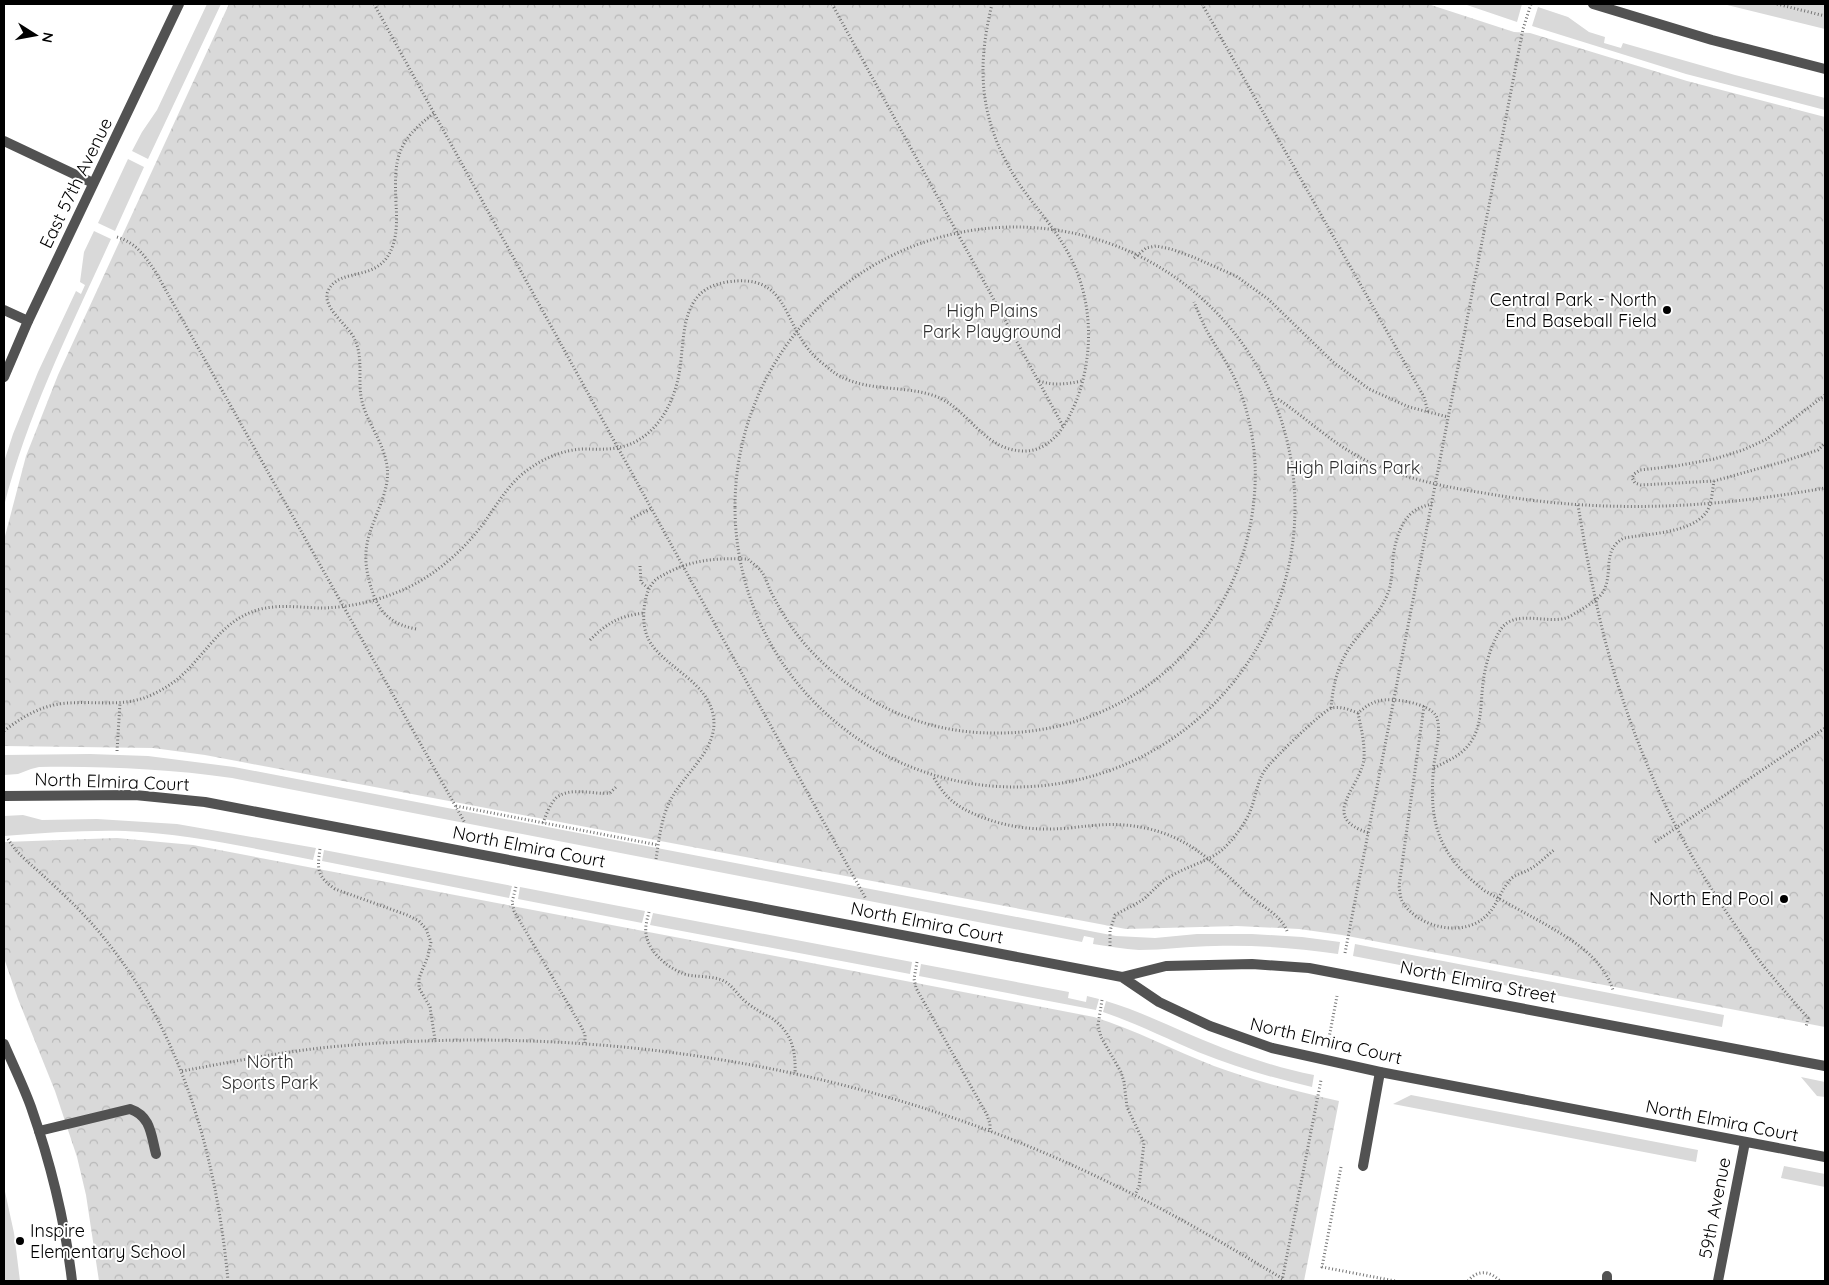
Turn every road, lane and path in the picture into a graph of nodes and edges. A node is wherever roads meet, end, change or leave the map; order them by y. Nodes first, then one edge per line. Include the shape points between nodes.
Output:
1 (179, 4) edge
2 (374, 4) edge
3 (832, 4) edge
4 (992, 4) edge
5 (1202, 4) edge
6 (1531, 4) edge
7 (1593, 4) edge
8 (1777, 4) edge
9 (1825, 16) edge
10 (1825, 68) edge
11 (434, 113) junction
12 (4, 141) edge
13 (93, 183) junction
14 (980, 224) dead end
15 (964, 226) dead end
16 (954, 228) junction
17 (946, 230) dead end
18 (1053, 231) junction
19 (117, 237) dead end
20 (1134, 258) junction
21 (1142, 263) dead end
22 (1188, 296) dead end
23 (1194, 301) junction
24 (4, 310) edge
25 (807, 311) dead end
26 (28, 322) junction
27 (795, 327) junction
28 (4, 377) edge
29 (1038, 381) junction
30 (1083, 381) junction
31 (1825, 395) edge
32 (1277, 399) junction
33 (1428, 412) junction
34 (1448, 417) junction
35 (1063, 426) junction
36 (748, 442) dead end
37 (1825, 443) edge
38 (619, 448) junction
39 (1714, 481) junction
40 (1435, 485) junction
41 (1825, 488) edge
42 (1432, 504) junction
43 (1710, 504) junction
44 (1578, 505) junction
45 (652, 508) junction
46 (631, 519) dead end
47 (748, 552) dead end
48 (748, 558) junction
49 (640, 566) dead end
50 (684, 566) junction
51 (649, 589) junction
52 (376, 600) junction
53 (1596, 600) junction
54 (344, 606) junction
55 (644, 613) junction
56 (416, 629) dead end
57 (590, 640) dead end
58 (1394, 701) junction
59 (120, 703) junction
60 (1424, 706) junction
61 (1330, 708) junction
62 (1358, 713) junction
63 (1825, 728) edge
64 (4, 731) edge
65 (117, 751) dead end
66 (1434, 768) junction
67 (934, 778) junction
68 (617, 786) dead end
69 (4, 796) edge
70 (456, 806) junction
71 (543, 822) junction
72 (465, 823) dead end
73 (1676, 828) junction
74 (1368, 833) junction
75 (8, 839) dead end
76 (1655, 842) dead end
77 (658, 845) junction
78 (320, 849) dead end
79 (1554, 850) dead end
80 (1210, 859) junction
81 (656, 860) dead end
82 (516, 886) dead end
83 (1498, 898) junction
84 (866, 899) dead end
85 (649, 912) dead end
86 (1287, 931) dead end
87 (1110, 946) dead end
88 (1345, 956) dead end
89 (917, 962) dead end
90 (1122, 976) junction
91 (1338, 988) dead end
92 (1613, 990) dead end
93 (1102, 1000) dead end
94 (1806, 1028) dead end
95 (435, 1040) junction
96 (585, 1043) junction
97 (4, 1044) edge
98 (1328, 1044) dead end
99 (1825, 1066) edge
100 (182, 1071) junction
101 (1380, 1072) junction
102 (795, 1073) junction
103 (1322, 1077) dead end
104 (39, 1131) junction
105 (990, 1132) junction
106 (1744, 1142) junction
107 (156, 1154) dead end
108 (1825, 1157) edge
109 (1342, 1159) dead end
110 (1363, 1166) dead end
111 (1135, 1195) junction
112 (1283, 1280) edge
113 (72, 1281) edge
114 (228, 1281) edge
115 (1395, 1281) edge
116 (1468, 1281) edge
117 (1500, 1281) edge
118 (1718, 1281) edge

1 - 13 street, East 57th Avenue
2 - 11 path
3 - 16 path
4 - 18 path via 982,53 986,104 995,135 1018,184
5 - 33 path via 1424,397
6 - 34 path via 1523,29
7 - 10 street via 1712,40
8 - 9 path
11 - 38 path
11 - 52 path via 419,125 400,150 395,180 396,232 388,258 379,267 347,276 328,291 332,310 355,339 363,405 386,462 384,492 366,551 368,574
12 - 13 street
13 - 26 street, East 57th Avenue
14 - 18 path via 1018,224
15 - 16 path
16 - 17 path
16 - 29 path
18 - 20 path via 1100,242
18 - 30 path via 1076,269 1083,291 1088,328
19 - 54 path via 128,240 143,253 155,271
20 - 21 path
20 - 33 path via 1146,248 1156,246 1193,257 1236,276 1268,299 1312,343 1369,389
22 - 23 path
23 - 32 path via 1223,318 1254,359
23 - 48 path via 1207,332 1234,377 1244,404 1254,464 1252,513 1239,567 1210,623 1168,670 1117,706 1061,726 1004,734 952,730 898,713 848,684 825,665 788,622 762,572
24 - 26 street
25 - 27 path
26 - 28 street, East 57th Avenue
27 - 35 path via 807,349 838,375 876,388 937,396 1002,448 1031,451 1044,447
27 - 36 path via 783,343 762,387 753,411
27 - 38 path via 782,301 761,285 725,282 698,295 690,307 684,328 680,372 669,406 648,434
29 - 30 path via 1063,384
29 - 35 path
30 - 35 path
31 - 39 path via 1767,439 1714,459 1640,470 1632,478 1641,485
32 - 40 path via 1323,434 1369,462
32 - 67 path via 1294,483 1292,542 1278,603 1267,629 1227,690 1191,726 1165,745 1112,771 1026,788 977,786
33 - 34 path
34 - 40 path
37 - 39 path via 1818,450
38 - 45 path
38 - 52 path via 561,453 529,468 514,481 482,526 448,562 411,586
39 - 43 path
40 - 42 path
40 - 44 path via 1528,501
41 - 43 path
42 - 58 path
42 - 61 path via 1411,512 1404,523 1393,557 1389,591 1382,608 1338,668
43 - 44 path via 1662,507
43 - 53 path via 1706,514 1683,528 1616,542 1611,549 1607,582
44 - 53 path
45 - 46 path
45 - 50 path
47 - 48 path
48 - 50 path via 713,559
48 - 67 path via 744,580 755,614 766,641 799,689 819,712 865,747
49 - 51 path via 641,582
50 - 51 path via 658,578
50 - 84 path
51 - 55 path
52 - 54 path
52 - 56 path via 399,626
53 - 66 path via 1566,618 1524,618 1511,621 1502,628 1487,663 1480,722 1475,736 1466,748
53 - 73 path via 1622,700
54 - 59 path via 281,606 262,608 243,616 226,626 179,678 146,697
54 - 70 path
55 - 57 path via 625,615
55 - 77 path via 650,641 697,686 709,705 714,723 706,749 664,813
58 - 60 path
58 - 62 path via 1376,701
58 - 74 path
59 - 64 path via 55,704 23,716
59 - 65 path
60 - 66 path via 1437,718
60 - 83 path via 1398,886 1401,900 1422,920 1452,928 1479,922 1490,913
61 - 62 path
61 - 80 path via 1265,769 1242,824 1224,849
62 - 74 path via 1364,759 1344,809 1345,819 1351,826
63 - 73 path
66 - 83 path via 1434,820 1448,855 1473,882
67 - 80 path via 949,800 987,820 1022,828 1046,829 1105,823 1125,825 1179,839
68 - 71 path via 610,793 564,794 556,798
69 - 90 street, North Elmira Court via 135,795 205,802
70 - 71 path
70 - 72 path
71 - 77 path
73 - 76 path
73 - 94 path via 1693,860 1765,968 1808,1018
74 - 88 path
75 - 100 path via 14,849 108,942 146,998
77 - 81 path
78 - 95 path via 319,874 325,882 419,921 426,929 431,942 419,978 419,988 430,1008
79 - 83 path via 1511,879
80 - 86 path via 1253,900 1278,917
80 - 87 path via 1180,870 1144,898 1115,915
82 - 96 path via 512,902 514,911 582,1028
83 - 92 path via 1577,943 1601,967
85 - 102 path via 645,928 653,951 686,974 723,981 744,1001 781,1026 793,1047
89 - 105 path via 916,988 987,1116
90 - 99 street, North Elmira Street via 1166,966 1252,964 1309,968
90 - 101 street, North Elmira Court via 1159,1002 1243,1039
91 - 98 path
93 - 111 path via 1098,1025 1101,1037 1121,1072 1127,1107 1144,1142
95 - 96 path
95 - 100 path via 311,1049
96 - 102 path via 709,1058
97 - 104 street
100 - 114 path via 210,1164
101 - 106 street, North Elmira Court
101 - 110 street
102 - 105 path via 922,1108
103 - 112 path
104 - 107 street via 130,1109 146,1118
104 - 113 street via 59,1204
105 - 111 path
106 - 108 street, North Elmira Court
106 - 118 street, 59th Avenue
109 - 115 path via 1322,1267
111 - 112 path via 1213,1236
116 - 117 path via 1487,1272

